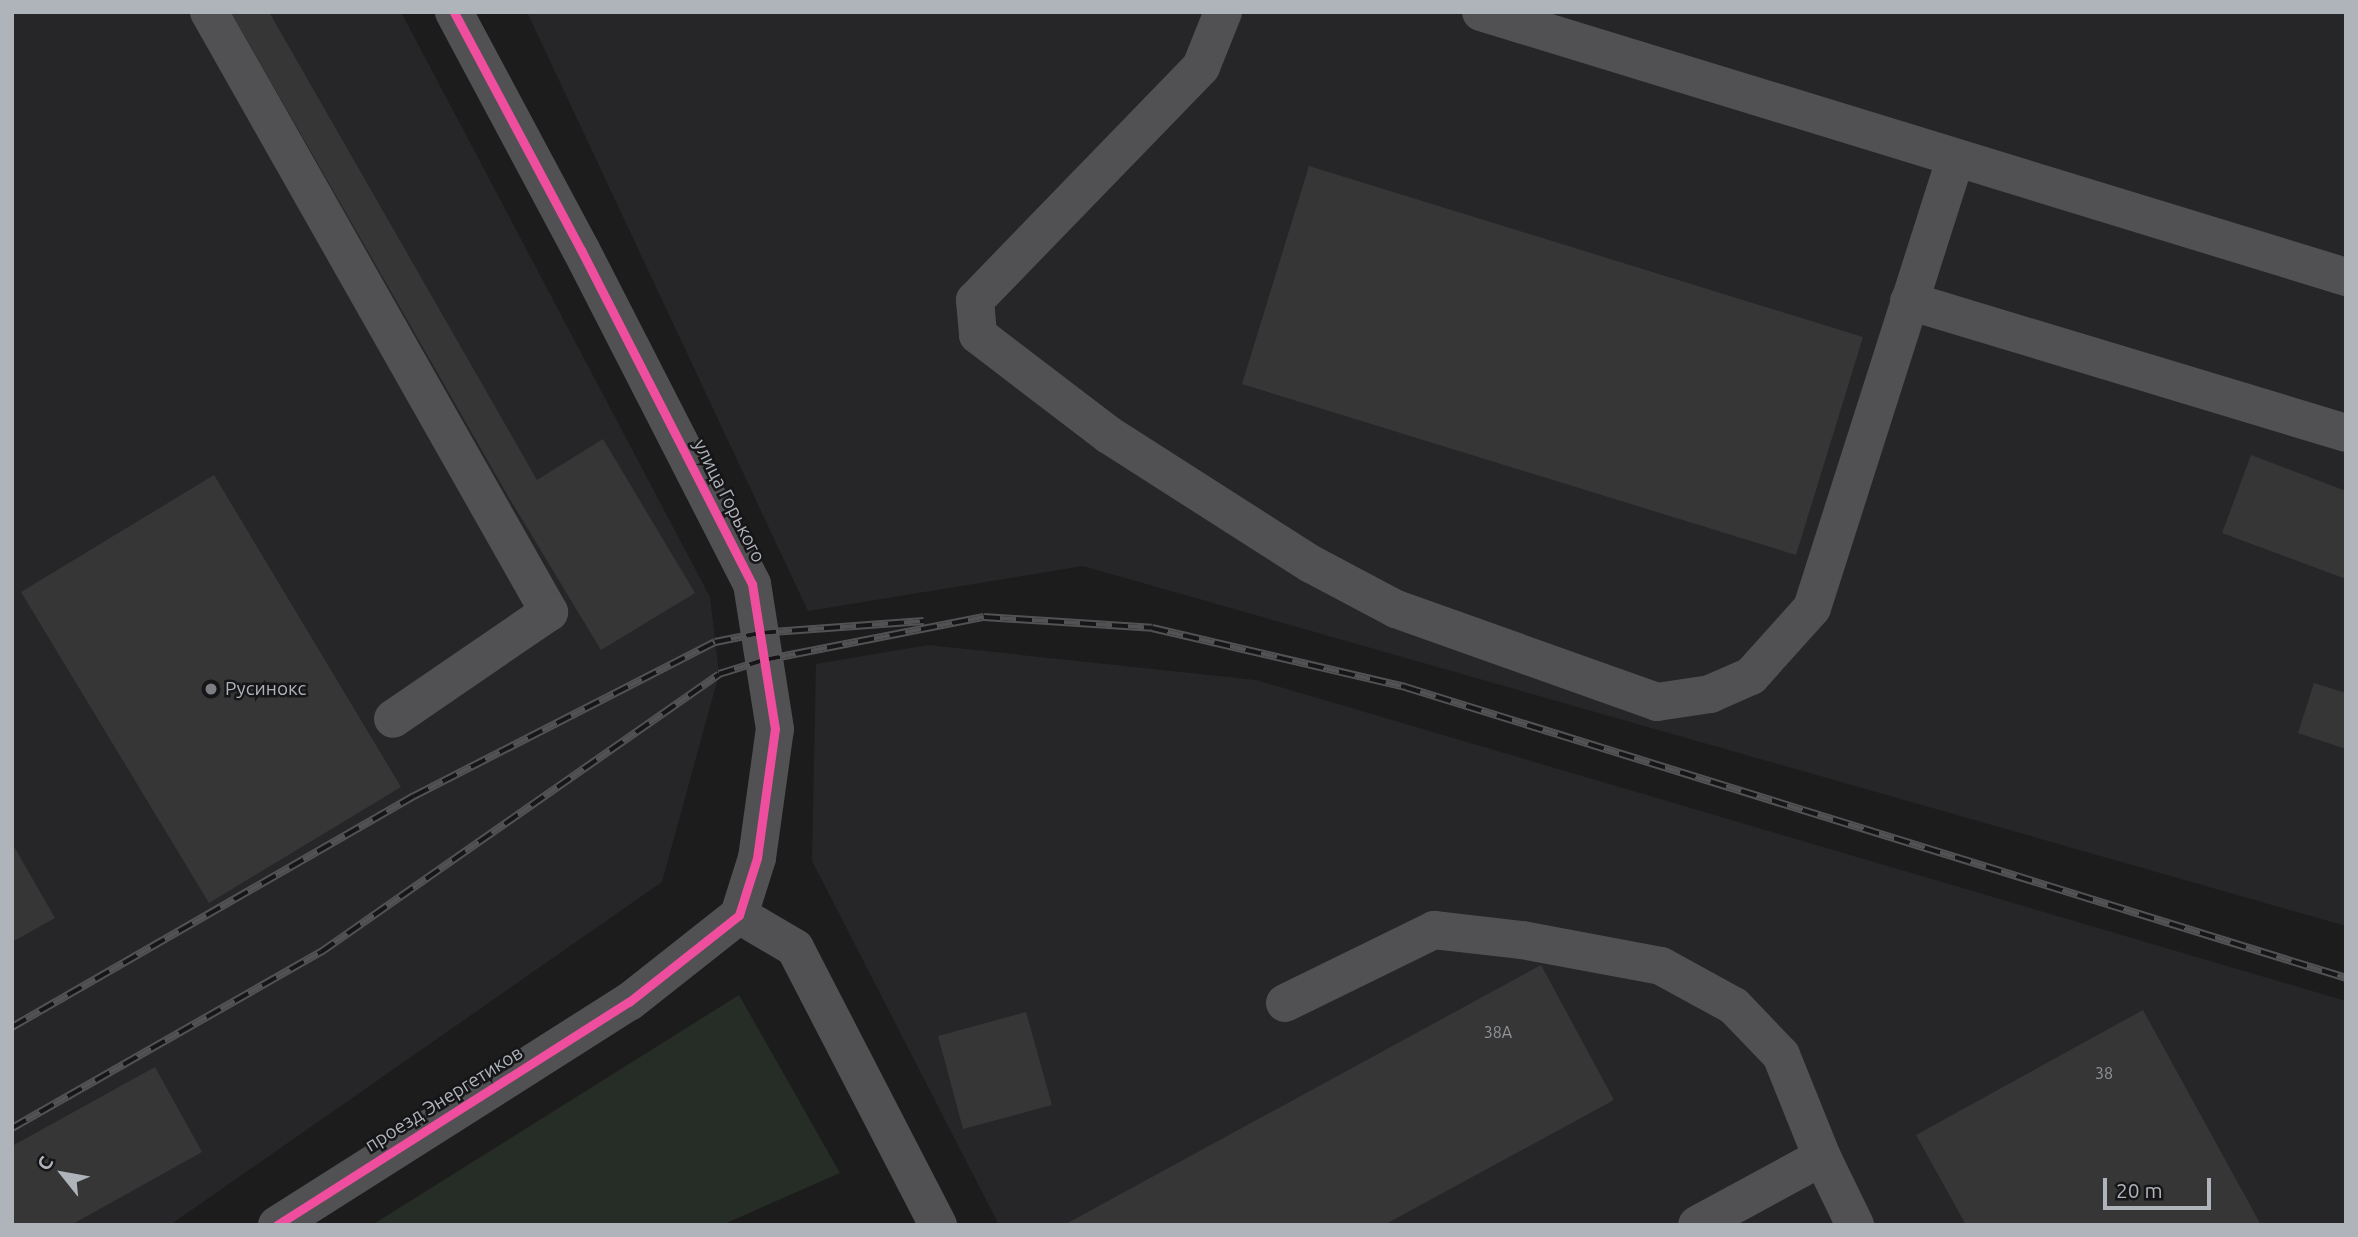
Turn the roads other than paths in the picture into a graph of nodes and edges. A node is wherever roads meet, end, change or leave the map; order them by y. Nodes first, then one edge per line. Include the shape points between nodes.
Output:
1 (209, 12) edge
2 (454, 12) edge
3 (1223, 12) edge
4 (1481, 12) edge
5 (1956, 158) junction
6 (2346, 277) edge
7 (1909, 301) junction
8 (2346, 433) edge
9 (393, 719) dead end
10 (739, 915) junction
11 (1285, 1003) dead end
12 (1822, 1157) junction
13 (277, 1225) edge
14 (937, 1225) edge
15 (1697, 1225) edge
16 (1855, 1225) edge

1 - 9 street via 549,612
2 - 10 street, улица Горького via 752,584 775,729 757,858
3 - 7 street via 1201,67 975,300 978,335 1144,458 1311,564 1396,609 1657,702 1710,694 1751,676 1812,608
4 - 5 street
5 - 6 street
5 - 7 street
7 - 8 street
10 - 13 street, проезд Энергетиков via 629,1002
10 - 14 street via 795,948
11 - 12 street via 1434,930 1522,940 1661,967 1734,1006 1781,1055
12 - 15 street
12 - 16 street

